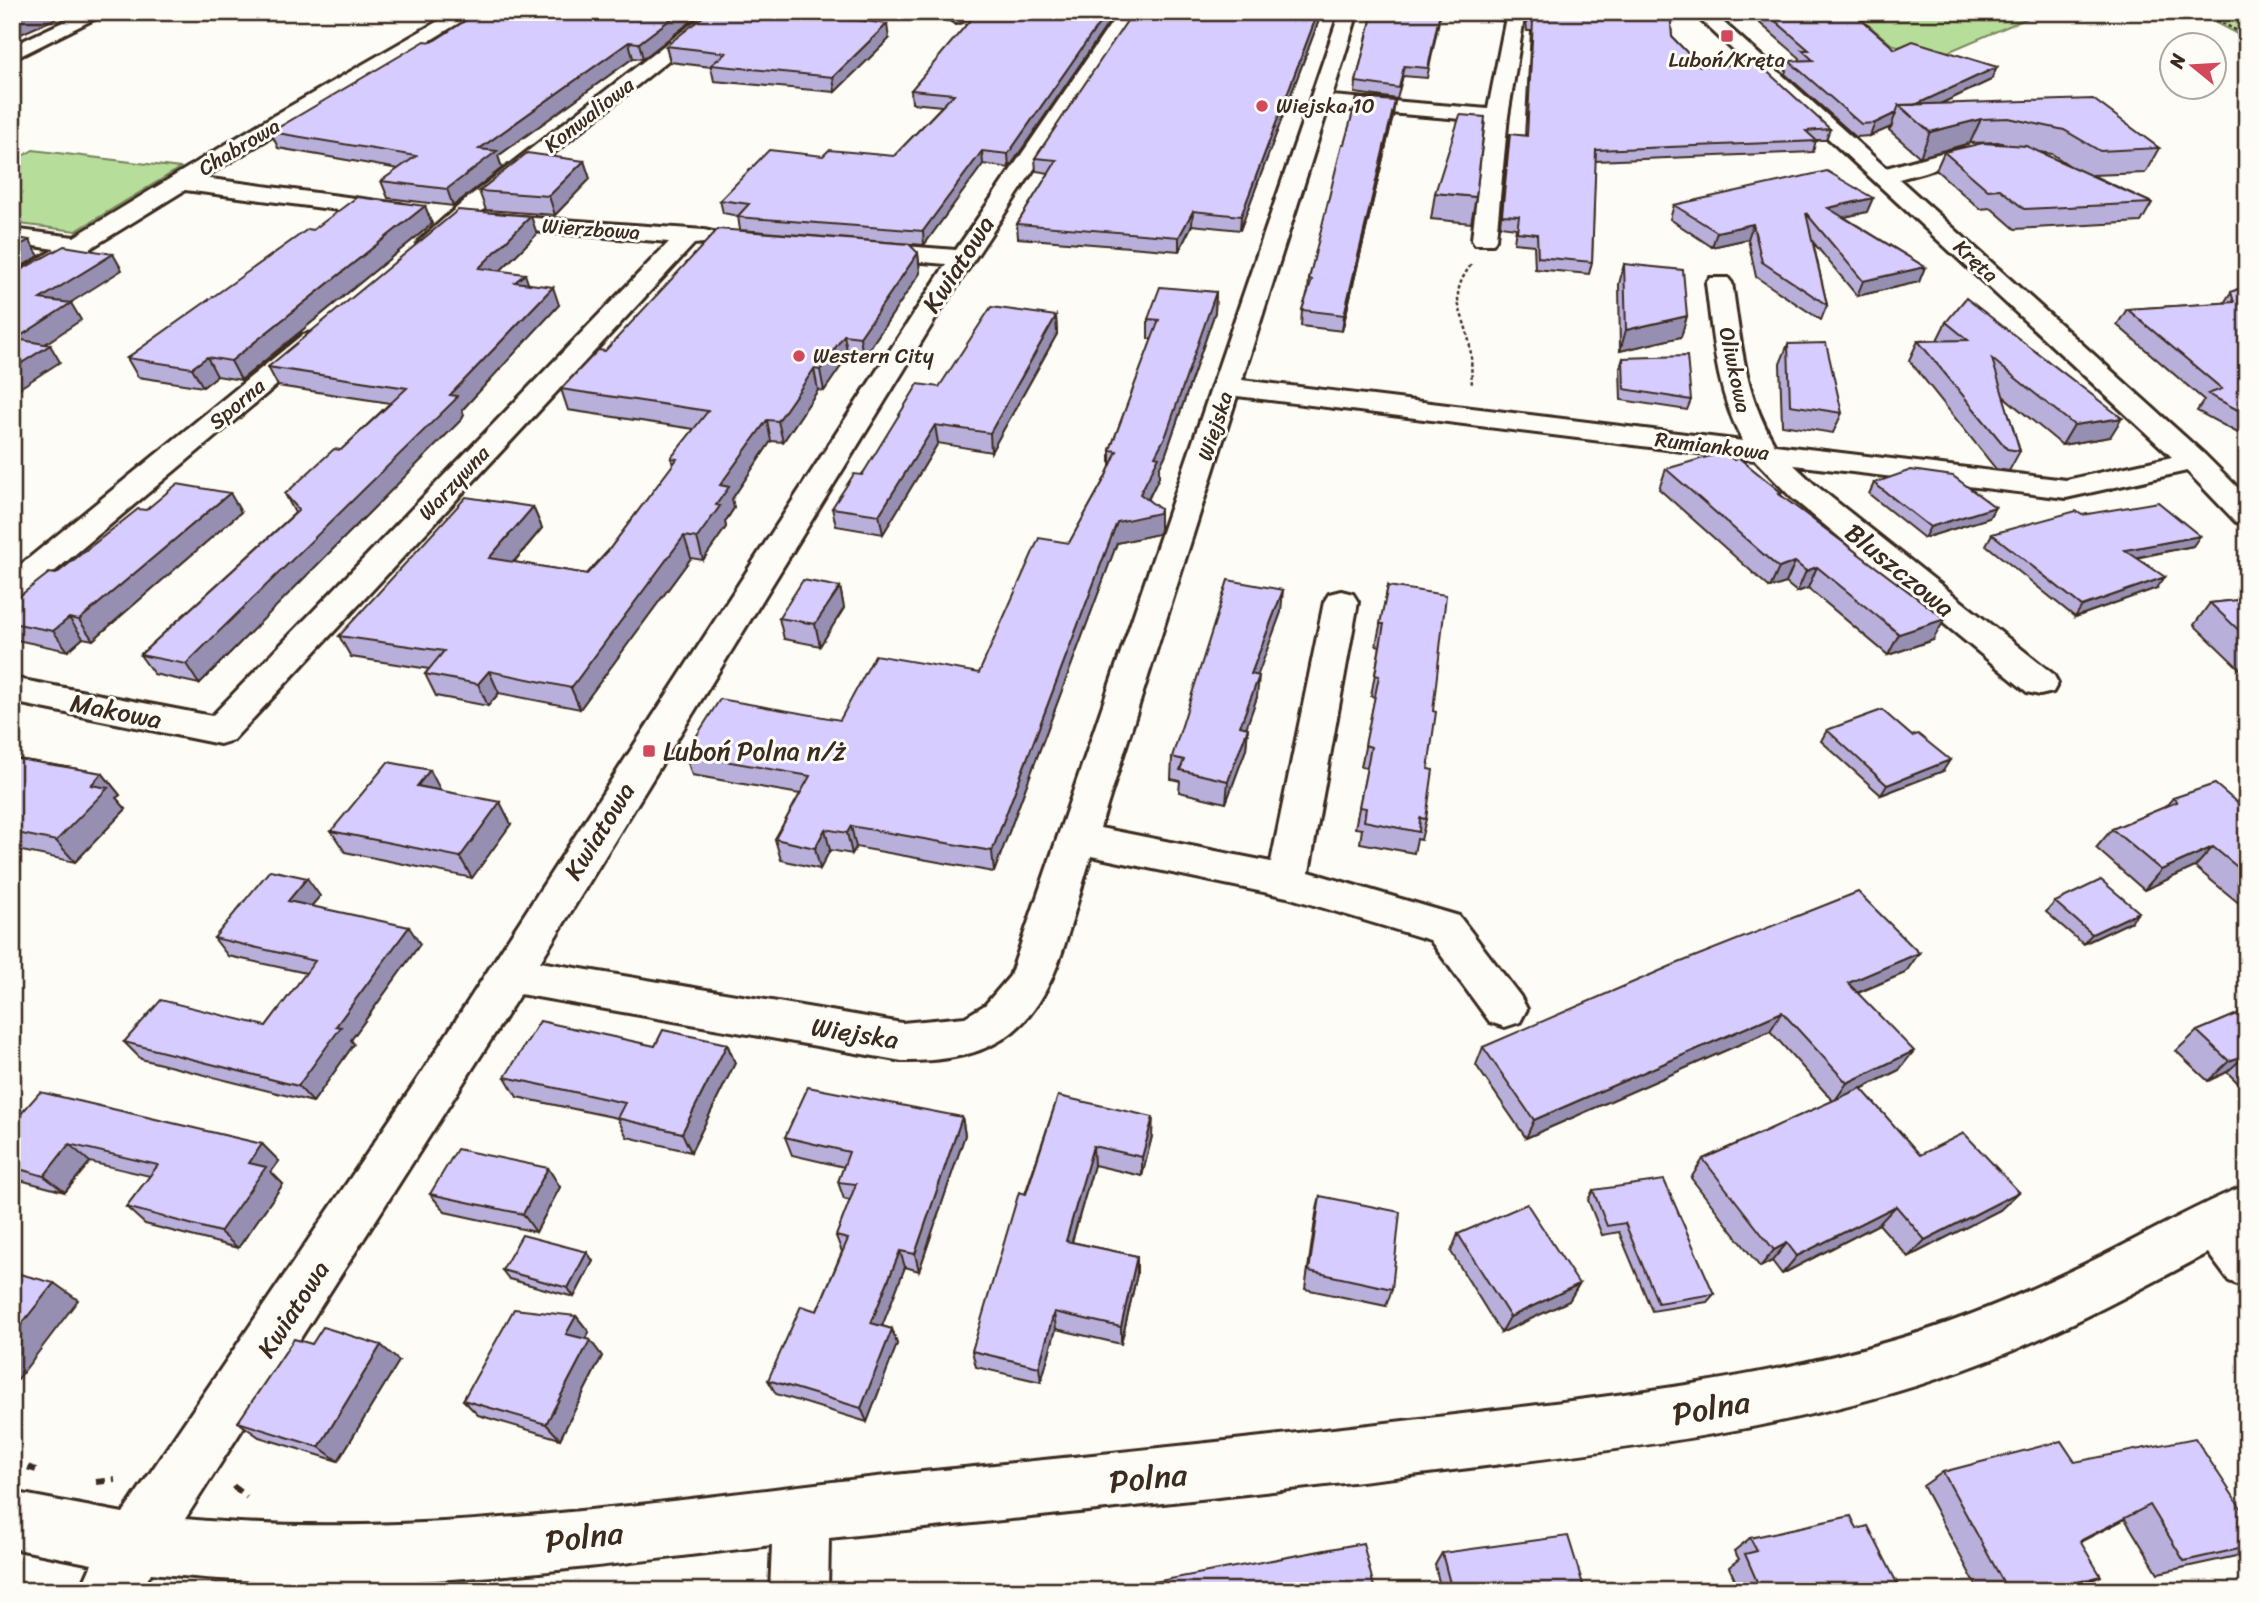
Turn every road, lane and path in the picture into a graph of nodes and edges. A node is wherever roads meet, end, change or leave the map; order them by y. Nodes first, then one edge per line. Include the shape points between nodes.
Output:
1 (99, 12) edge
2 (468, 12) edge
3 (719, 12) edge
4 (1129, 12) edge
5 (1349, 12) edge
6 (1516, 12) edge
7 (1701, 12) edge
8 (2201, 12) edge
9 (2247, 36) edge
10 (12, 54) edge
11 (1320, 101) junction
12 (1497, 116) junction
13 (2015, 154) edge
14 (1882, 176) junction
15 (180, 182) junction
16 (460, 218) junction
17 (12, 236) edge
18 (688, 236) junction
19 (732, 239) edge
20 (1484, 239) joint
21 (77, 245) junction
22 (843, 248) edge
23 (962, 258) junction
24 (408, 262) edge
25 (1719, 283) dead end
26 (12, 286) edge
27 (333, 324) edge
28 (1228, 387) junction
29 (1471, 416) junction
30 (1765, 453) junction
31 (2194, 461) junction
32 (2247, 514) edge
33 (12, 589) edge
34 (1341, 602) dead end
35 (2040, 683) dead end
36 (12, 690) edge
37 (220, 731) joint
38 (1077, 838) junction
39 (1287, 881) junction
40 (509, 974) junction
41 (1504, 1009) dead end
42 (2236, 1232) edge
43 (12, 1462) edge
44 (40, 1471) dead end
45 (124, 1476) dead end
46 (230, 1477) dead end
47 (85, 1481) dead end
48 (255, 1500) dead end
49 (802, 1511) junction
50 (12, 1520) edge
51 (123, 1567) edge
52 (799, 1591) edge

1 - 10 street
2 - 15 street, Chabrowa
3 - 16 street, Konwaliowa
4 - 23 street, Kwiatowa
5 - 11 street, Wiejska
6 - 12 street
7 - 14 street, Kręta
8 - 9 path
11 - 12 street
11 - 28 street, Wiejska
12 - 20 street
13 - 14 street via 1971,153
14 - 31 street, Kręta
15 - 16 street, Wierzbowa
15 - 21 street, Chabrowa
16 - 18 street, Wierzbowa
16 - 24 street
17 - 21 street
18 - 19 street, Wierzbowa
18 - 37 street, Warzywna
20 - 29 path via 1455,296 1470,345
21 - 26 street, Chabrowa
22 - 23 street
23 - 40 street, Kwiatowa
25 - 30 street, Oliwkowa via 1734,387 1743,415
27 - 33 street, Sporna
28 - 29 street, Rumiankowa
28 - 38 street, Wiejska
29 - 30 street, Rumiankowa
30 - 31 street, Rumiankowa via 2066,489
30 - 35 street, Bluszczowa via 1803,491
31 - 32 street, Kręta
34 - 39 street
36 - 37 street, Makowa
38 - 39 street
38 - 40 street, Wiejska via 1029,984 1001,1018 971,1035 902,1042
39 - 41 street via 1444,928
40 - 51 street, Kwiatowa
42 - 49 street, Polna via 1997,1331 1838,1382 1759,1400 1656,1418 1294,1463
43 - 44 path
45 - 47 path
46 - 48 path via 234,1488
49 - 51 street, Polna via 443,1553 259,1556
49 - 52 street
50 - 51 street, Polna via 72,1534

